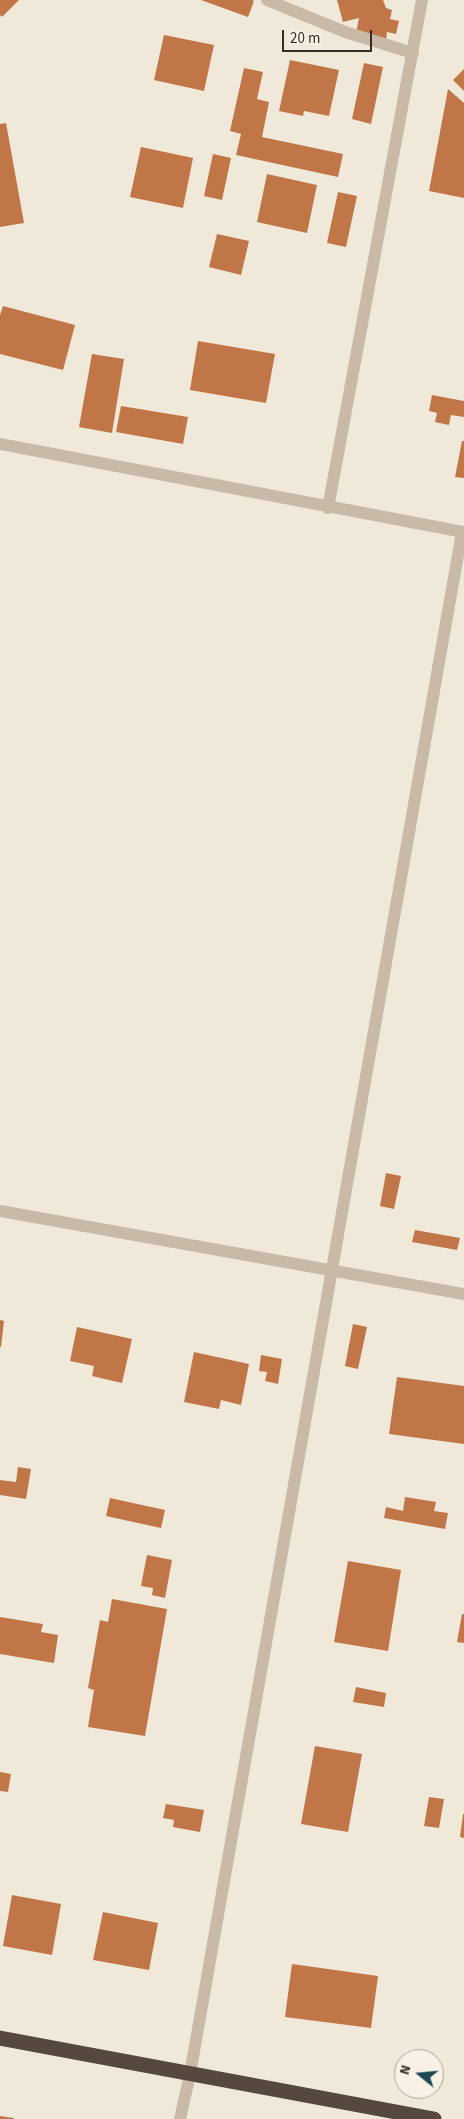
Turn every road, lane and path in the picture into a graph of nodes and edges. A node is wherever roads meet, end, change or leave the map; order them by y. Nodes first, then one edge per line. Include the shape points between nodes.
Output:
1 (267, 0) edge
2 (422, 0) edge
3 (413, 53) junction
4 (0, 444) edge
5 (328, 508) junction
6 (463, 532) edge
7 (0, 1211) edge
8 (332, 1271) junction
9 (464, 1294) edge
10 (0, 2038) edge
11 (190, 2074) junction
12 (180, 2119) edge
13 (434, 2119) edge

1 - 3 street via 346,32
2 - 3 street
3 - 5 street
4 - 5 street
5 - 6 street
6 - 8 street
7 - 8 street
8 - 9 street
8 - 11 street
10 - 11 highway
11 - 12 street
11 - 13 highway

